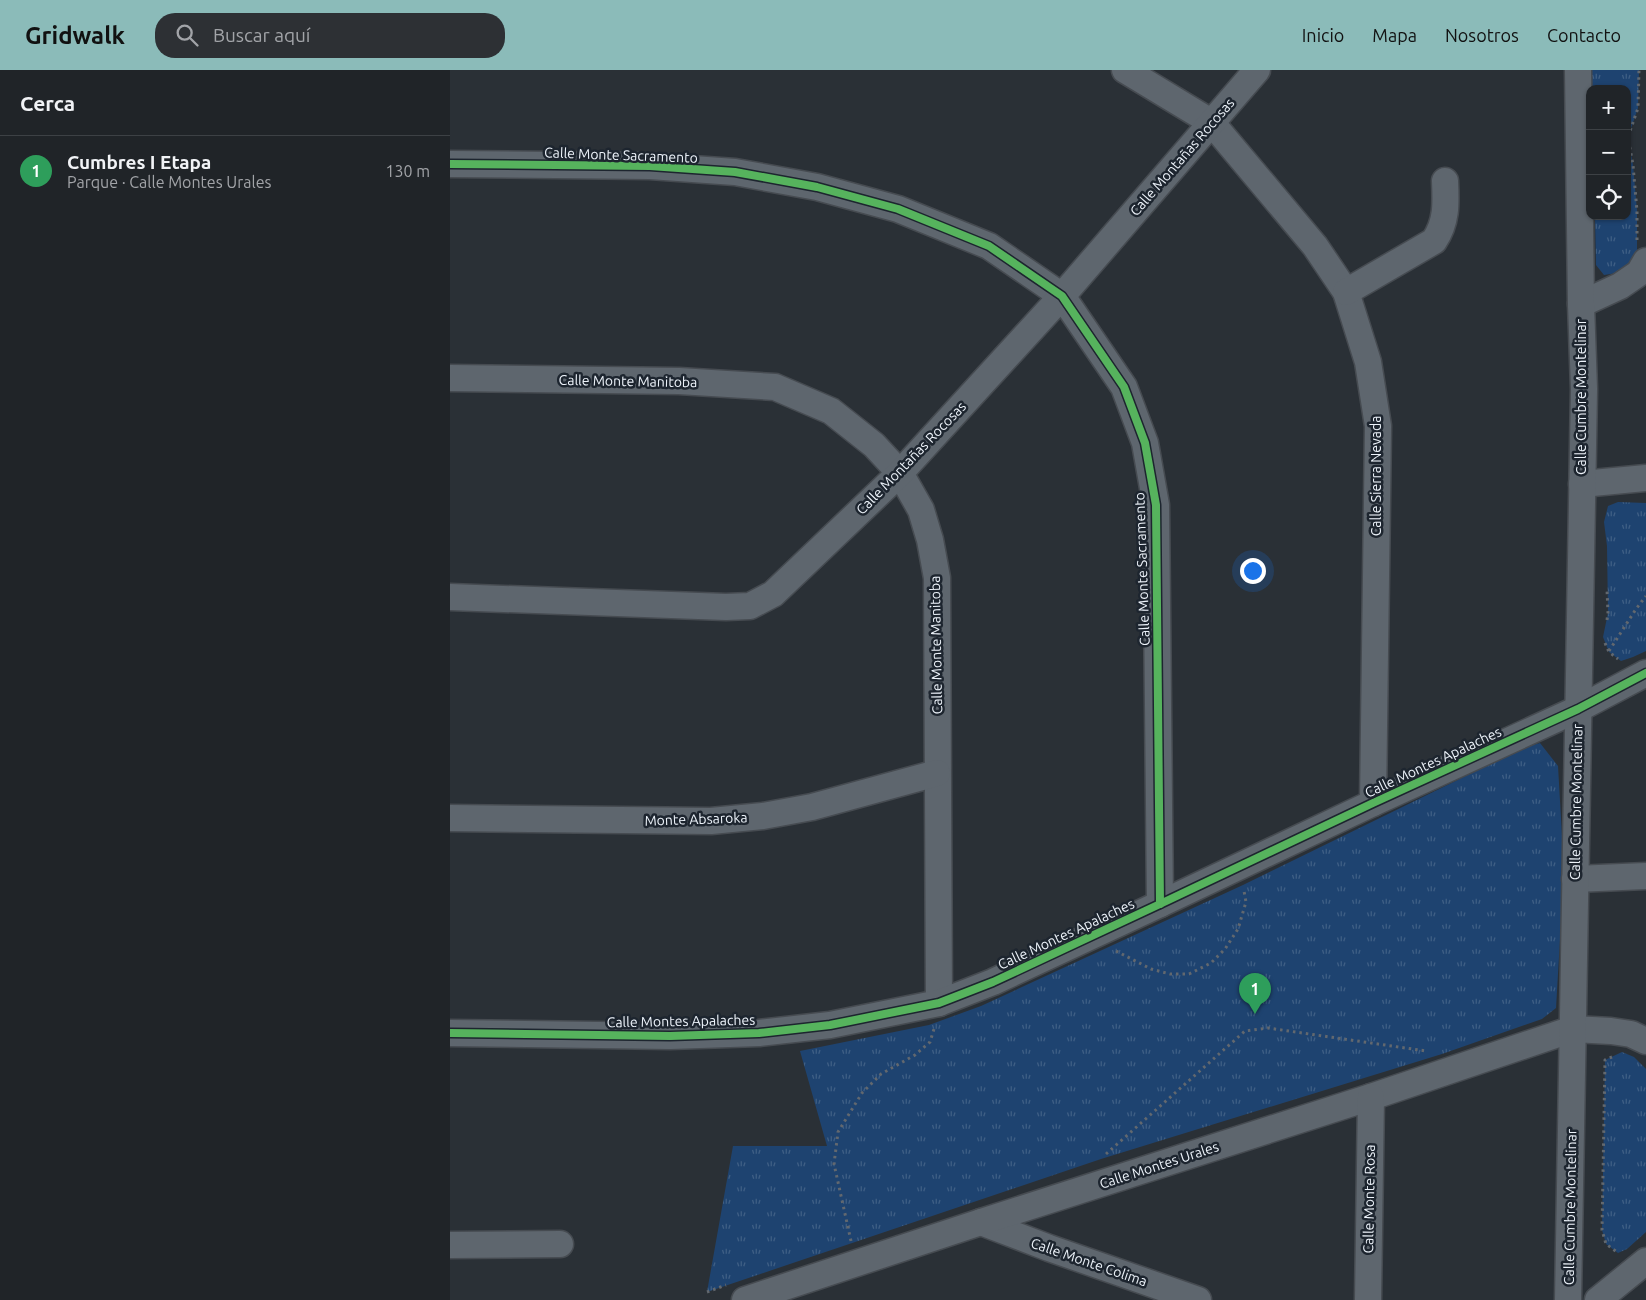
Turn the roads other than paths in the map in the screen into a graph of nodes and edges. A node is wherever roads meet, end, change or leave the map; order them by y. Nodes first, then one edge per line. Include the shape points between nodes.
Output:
1 (1125, 70) edge
2 (1257, 70) edge
3 (1578, 70) edge
4 (1211, 122) junction
5 (450, 164) edge
6 (1445, 181) dead end
7 (1642, 255) edge
8 (1346, 292) junction
9 (1062, 296) junction
10 (1581, 304) junction
11 (450, 378) edge
12 (900, 473) junction
13 (1646, 478) edge
14 (1582, 484) junction
15 (450, 597) edge
16 (1646, 673) edge
17 (1578, 709) junction
18 (937, 773) junction
19 (1373, 803) junction
20 (450, 818) edge
21 (1646, 876) edge
22 (1575, 879) junction
23 (1160, 904) junction
24 (938, 1013) junction
25 (1573, 1029) junction
26 (450, 1033) edge
27 (1646, 1041) edge
28 (1371, 1097) junction
29 (981, 1222) junction
30 (560, 1244) dead end
31 (450, 1245) edge
32 (1646, 1260) edge
33 (753, 1294) edge
34 (1198, 1300) edge
35 (1368, 1300) edge
36 (1568, 1300) edge
37 (1598, 1300) edge

1 - 4 street, Calle Sierra Nevada
2 - 4 street, Calle Montañas Rocosas
3 - 10 street, Calle Cumbre Montelinar
4 - 8 street, Calle Sierra Nevada via 1315,246
4 - 9 street, Calle Montañas Rocosas
5 - 9 street, Calle Monte Sacramento via 650,166 735,172 817,187 898,209 989,246
6 - 8 street via 1444,220 1434,240
7 - 10 street, Calle Cumbre Montelinar via 1638,273 1620,286
8 - 19 street, Calle Sierra Nevada via 1368,362 1378,426
9 - 12 street, Calle Montañas Rocosas
9 - 23 street, Calle Monte Sacramento via 1124,387 1145,443 1156,505
10 - 14 street, Calle Cumbre Montelinar via 1584,389
11 - 12 street, Calle Monte Manitoba via 679,381 775,387 831,412 874,446
12 - 15 street, Calle Montañas Rocosas via 773,594 750,606 726,608
12 - 18 street, Calle Monte Manitoba via 921,510 937,578
13 - 14 street
14 - 17 street, Calle Cumbre Montelinar
16 - 17 street, Calle Montes Apalaches
17 - 19 street, Calle Montes Apalaches
17 - 22 street, Calle Cumbre Montelinar
18 - 20 street, Monte Absaroka via 812,807 720,820
18 - 24 street, Calle Monte Manitoba
19 - 23 street, Calle Montes Apalaches
21 - 22 street
22 - 25 street, Calle Cumbre Montelinar
23 - 24 street, Calle Montes Apalaches via 993,982
24 - 26 street, Calle Montes Apalaches via 759,1033 670,1036
25 - 27 street via 1631,1034
25 - 28 street, Calle Montes Urales
25 - 36 street, Calle Cumbre Montelinar
28 - 29 street, Calle Montes Urales
28 - 35 street, Calle Monte Rosa
29 - 33 street, Calle Montes Urales
29 - 34 street, Calle Monte Colima
30 - 31 street
32 - 37 street

